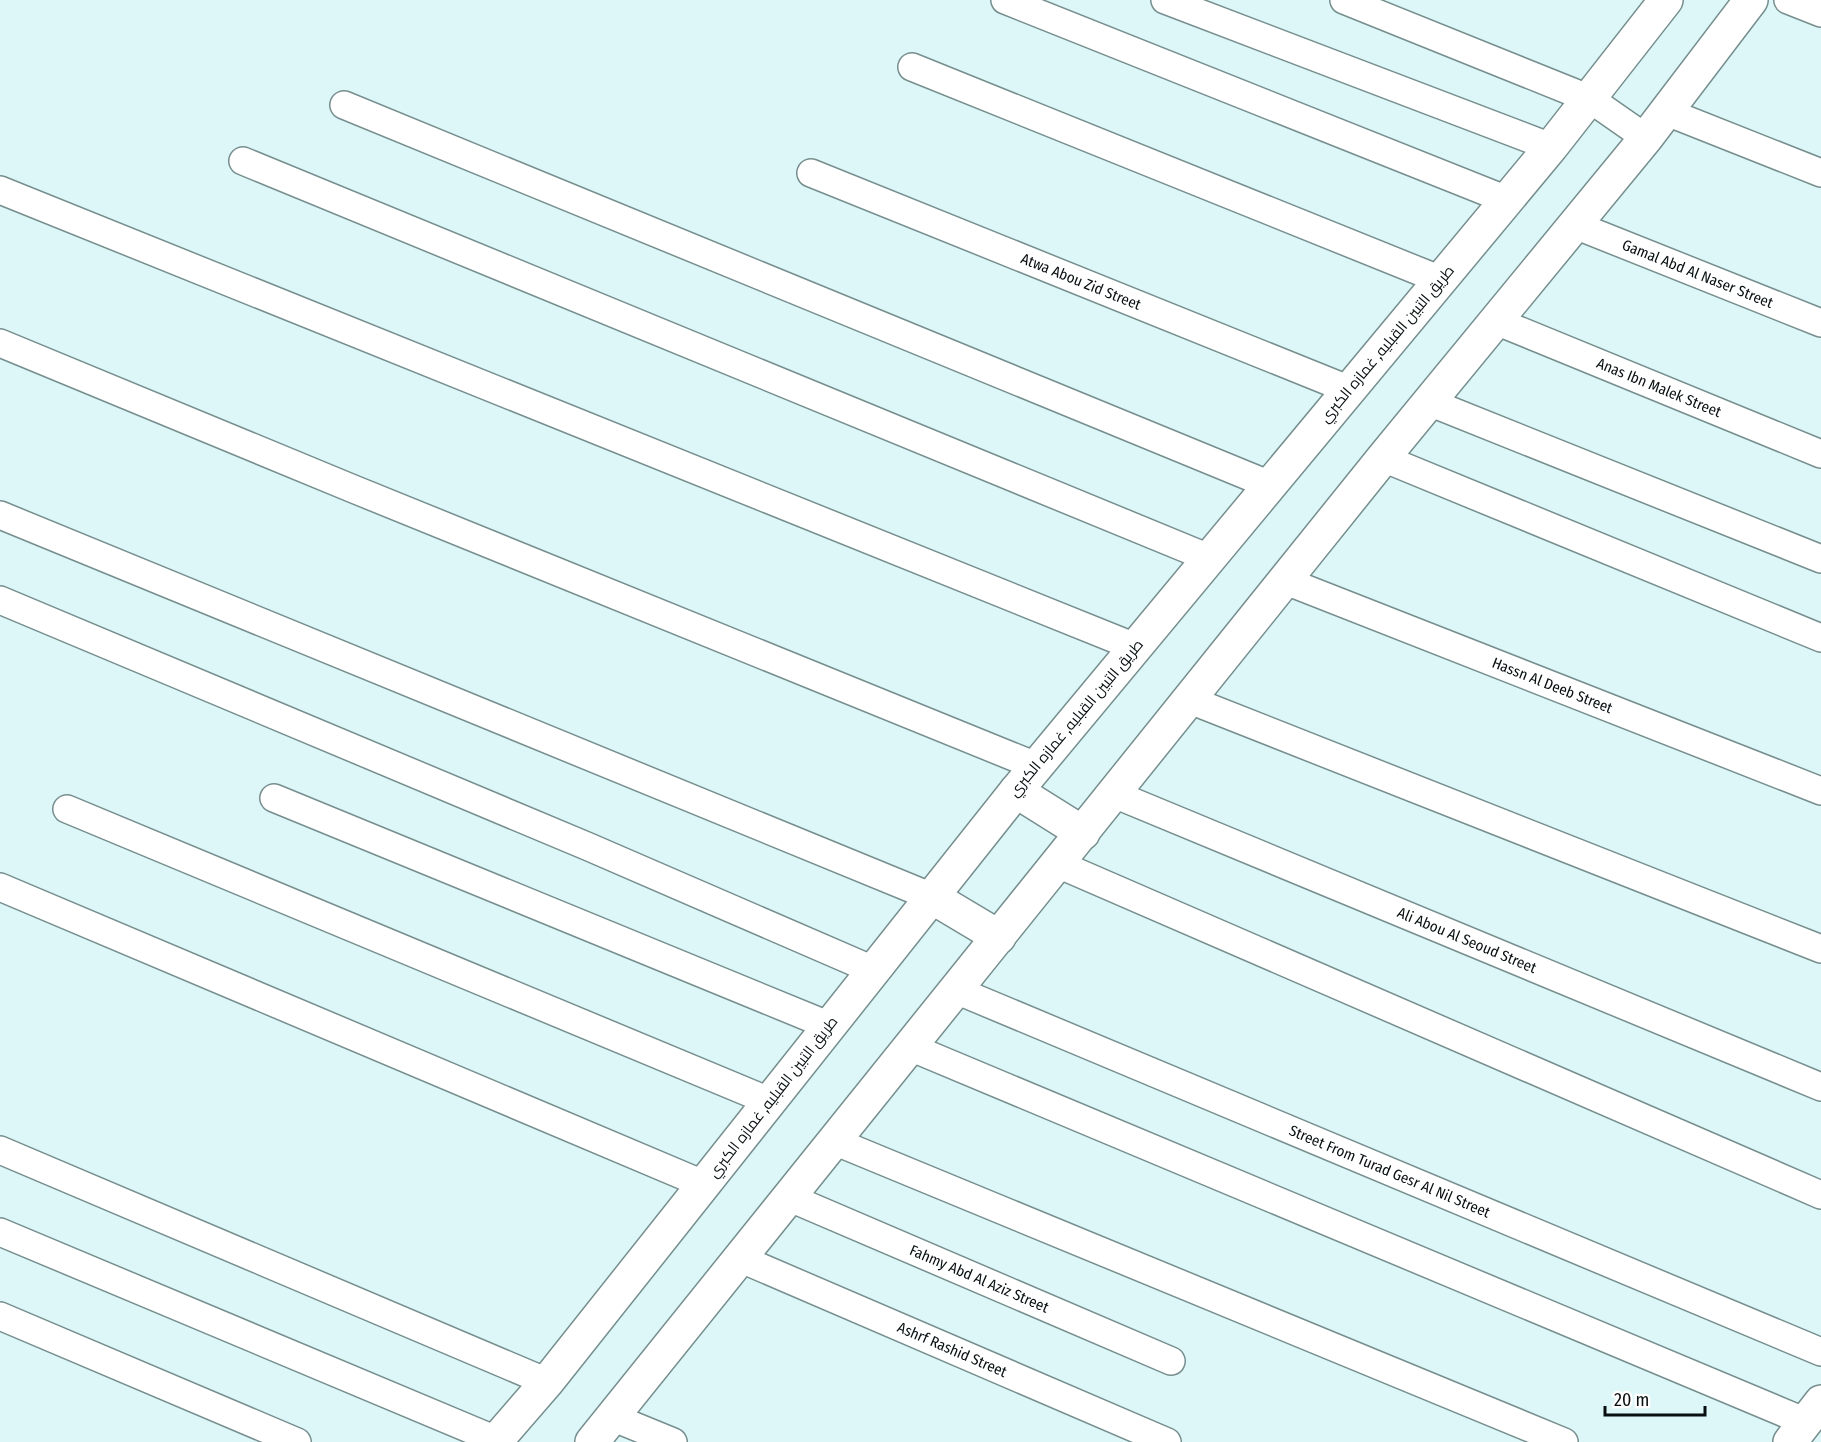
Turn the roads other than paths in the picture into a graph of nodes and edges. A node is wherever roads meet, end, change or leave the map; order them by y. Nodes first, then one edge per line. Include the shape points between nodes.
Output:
1 (1005, 0) edge
2 (1165, 0) edge
3 (1344, 0) edge
4 (1666, 0) edge
5 (1751, 0) edge
6 (1788, 0) edge
7 (1821, 13) edge
8 (912, 67) dead end
9 (1590, 99) junction
10 (344, 105) dead end
11 (1666, 112) junction
12 (1646, 138) junction
13 (1551, 147) junction
14 (243, 161) dead end
15 (811, 173) dead end
16 (1821, 173) edge
17 (0, 190) edge
18 (1507, 200) junction
19 (1575, 225) junction
20 (1441, 280) junction
21 (1496, 321) junction
22 (1821, 322) edge
23 (0, 343) edge
24 (1350, 390) junction
25 (1429, 402) junction
26 (1821, 454) edge
27 (1383, 458) junction
28 (1270, 485) junction
29 (0, 515) edge
30 (1209, 558) junction
31 (1821, 559) edge
32 (1286, 580) junction
33 (0, 600) edge
34 (1821, 638) edge
35 (1135, 647) junction
36 (1190, 700) junction
37 (1036, 766) junction
38 (1016, 791) junction
39 (1821, 791) edge
40 (1114, 794) junction
41 (274, 798) dead end
42 (67, 809) dead end
43 (1083, 833) junction
44 (1058, 864) junction
45 (0, 887) edge
46 (932, 897) junction
47 (999, 937) junction
48 (1821, 949) edge
49 (873, 970) junction
50 (956, 990) junction
51 (830, 1026) junction
52 (910, 1047) junction
53 (1821, 1087) edge
54 (769, 1101) junction
55 (834, 1141) junction
56 (0, 1150) edge
57 (703, 1184) junction
58 (1821, 1195) edge
59 (788, 1197) junction
60 (0, 1232) edge
61 (739, 1258) junction
62 (0, 1316) edge
63 (1821, 1352) edge
64 (1171, 1361) dead end
65 (547, 1382) junction
66 (1806, 1422) edge
67 (602, 1430) edge
68 (496, 1441) edge
69 (297, 1442) edge
70 (673, 1442) edge
71 (1167, 1442) edge
72 (1564, 1442) edge

1 - 18 street
2 - 13 street
3 - 9 street
4 - 9 street, طريق التبين القبليه, غمازه الكبري
5 - 11 street
6 - 7 street
8 - 20 street
9 - 12 street
9 - 13 street, طريق التبين القبليه, غمازه الكبري
10 - 28 street
11 - 12 street
11 - 16 street
12 - 19 street
13 - 18 street, طريق التبين القبليه, غمازه الكبري
14 - 30 street
15 - 24 street, Atwa Abou Zid Street
17 - 35 street
18 - 20 street, طريق التبين القبليه, غمازه الكبري
19 - 21 street
19 - 22 street, Gamal Abd Al Naser Street
20 - 24 street, طريق التبين القبليه, غمازه الكبري
21 - 25 street
21 - 26 street, Anas Ibn Malek Street
23 - 37 street
24 - 28 street, طريق التبين القبليه, غمازه الكبري
25 - 27 street
25 - 31 street
27 - 32 street
27 - 34 street
28 - 30 street, طريق التبين القبليه, غمازه الكبري
29 - 46 street
30 - 35 street, طريق التبين القبليه, غمازه الكبري
32 - 36 street
32 - 39 street, Hassn Al Deeb Street
33 - 49 street
35 - 37 street, طريق التبين القبليه, غمازه الكبري
36 - 40 street
36 - 48 street
37 - 38 street, طريق التبين القبليه, غمازه الكبري
38 - 43 street
38 - 46 street, طريق التبين القبليه, غمازه الكبري
40 - 43 street
40 - 53 street, Ali Abou Al Seoud Street
41 - 51 street
42 - 54 street
43 - 44 street
44 - 47 street
44 - 58 street
45 - 57 street
46 - 47 street
46 - 49 street, طريق التبين القبليه, غمازه الكبري
47 - 50 street
49 - 51 street, طريق التبين القبليه, غمازه الكبري
50 - 52 street
50 - 63 street, Street From Turad Gesr Al Nil Street
51 - 54 street, طريق التبين القبليه, غمازه الكبري
52 - 55 street
52 - 66 street
54 - 57 street, طريق التبين القبليه, غمازه الكبري
55 - 59 street
55 - 72 street
56 - 65 street
57 - 65 street, طريق التبين القبليه, غمازه الكبري
59 - 61 street
59 - 64 street, Fahmy Abd Al Aziz Street
60 - 68 street
61 - 67 street
61 - 71 street, Ashrf Rashid Street
62 - 69 street
65 - 68 street, طريق التبين القبليه, غمازه الكبري
67 - 70 street

